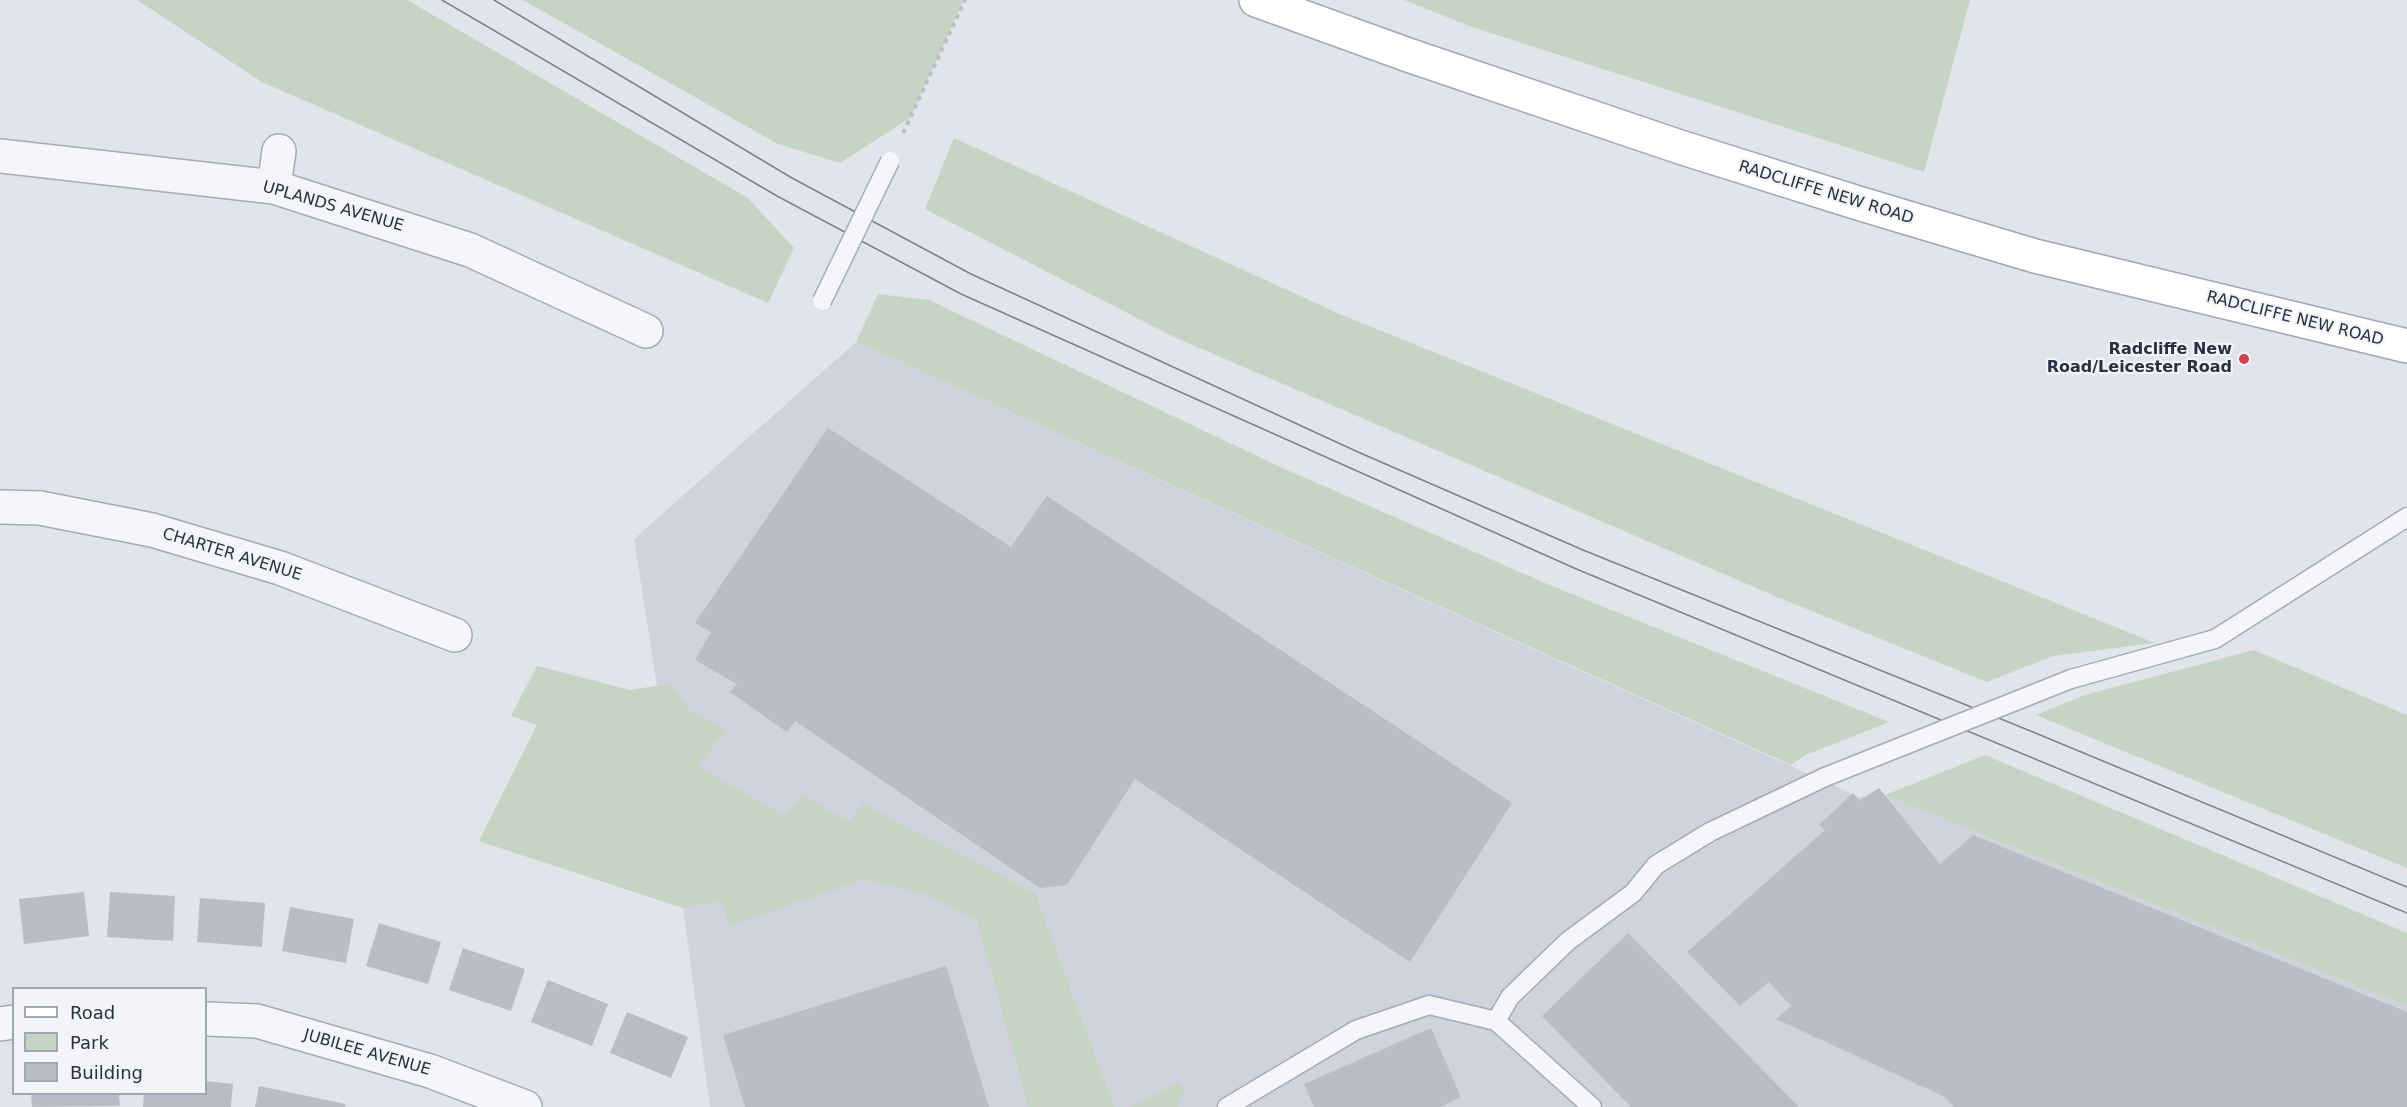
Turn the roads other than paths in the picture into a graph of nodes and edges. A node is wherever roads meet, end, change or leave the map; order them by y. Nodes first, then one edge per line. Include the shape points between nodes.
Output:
1 (1256, 0) edge
2 (279, 151) dead end
3 (0, 156) edge
4 (890, 161) road end
5 (274, 187) junction
6 (822, 301) dead end
7 (646, 331) dead end
8 (2407, 346) edge
9 (0, 507) edge
10 (2407, 517) edge
11 (455, 634) dead end
12 (207, 1019) edge
13 (1496, 1021) junction
14 (525, 1107) edge
15 (1227, 1107) edge
16 (1592, 1107) edge

1 - 8 main road, RADCLIFFE NEW ROAD via 1680,147 1880,210 2035,256
2 - 5 street
3 - 5 street, UPLANDS AVENUE
4 - 6 lane, bridge
5 - 7 street, UPLANDS AVENUE via 470,249
9 - 11 street, CHARTER AVENUE via 40,508 152,530 280,568
10 - 13 lane, bridge via 2215,639 2072,679 1825,777 1710,832 1656,865 1633,892 1568,941 1510,997
12 - 14 street, JUBILEE AVENUE via 257,1021 430,1071
13 - 15 lane via 1429,1005 1356,1030
13 - 16 lane

